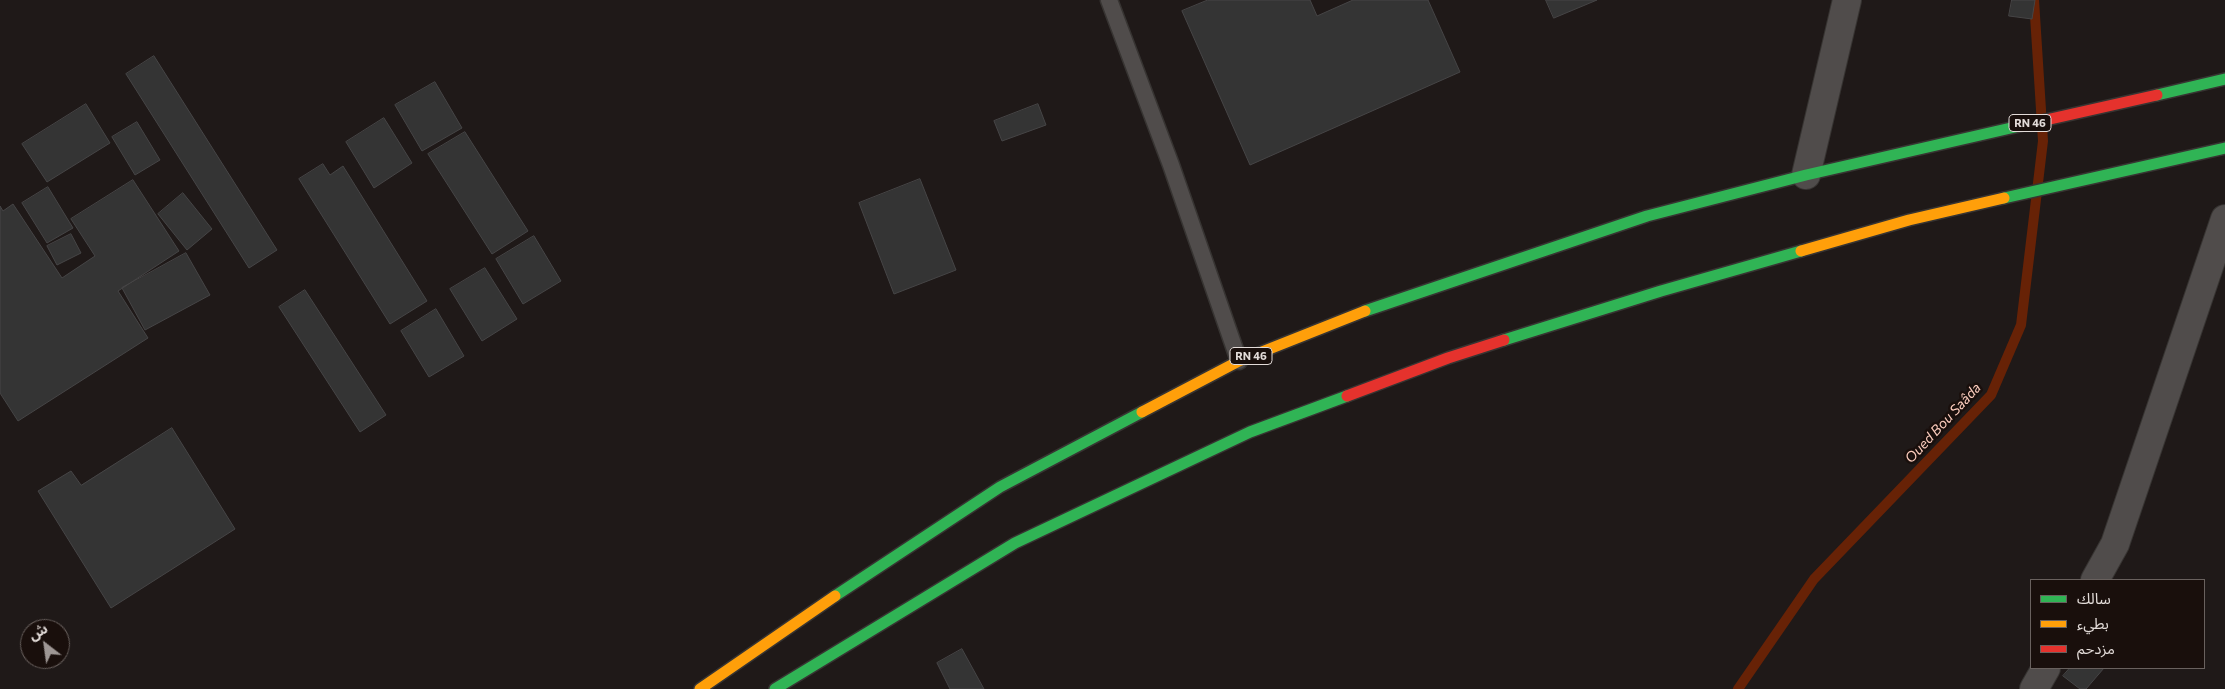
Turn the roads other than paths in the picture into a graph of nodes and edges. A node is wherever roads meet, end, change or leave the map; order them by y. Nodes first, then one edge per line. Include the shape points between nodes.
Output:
1 (1109, 0) edge
2 (1846, 0) edge
3 (2225, 79) edge
4 (2225, 148) edge
5 (1806, 174) junction
6 (2225, 219) edge
7 (1239, 361) junction
8 (2096, 579) edge
9 (2045, 669) edge
10 (700, 689) edge
11 (774, 689) edge
12 (2034, 689) edge

1 - 7 lane
2 - 5 street
3 - 5 main road, RN 46
4 - 11 main road via 1910,220 1661,291 1448,358 1250,432 1015,543
5 - 7 main road, RN 46 via 1620,225 1387,302
6 - 8 street via 2115,544
7 - 10 main road, RN 46 via 1000,487
9 - 12 street

